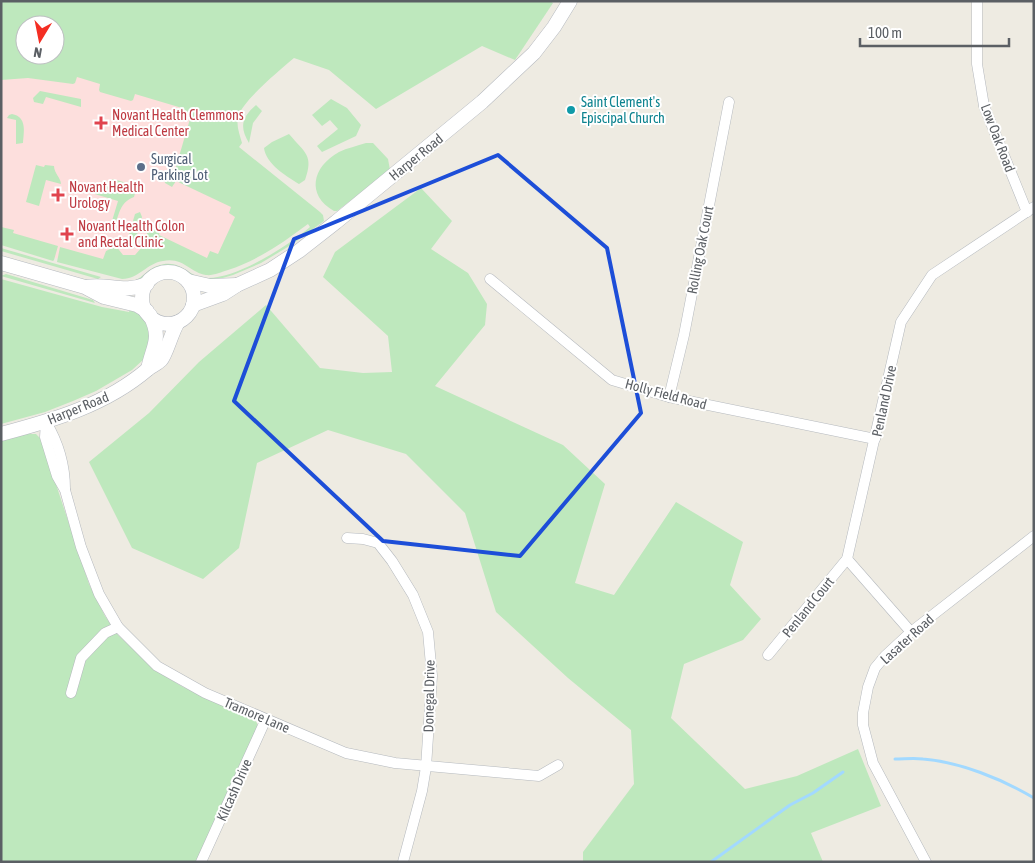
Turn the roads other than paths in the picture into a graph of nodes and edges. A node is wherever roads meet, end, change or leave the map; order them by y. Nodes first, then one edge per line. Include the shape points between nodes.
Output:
1 (570, 1) edge
2 (977, 1) edge
3 (729, 102) dead end
4 (1031, 210) edge
5 (1, 263) edge
6 (490, 279) dead end
7 (188, 281) junction
8 (146, 284) junction
9 (237, 285) junction
10 (85, 287) junction
11 (193, 305) junction
12 (148, 313) junction
13 (178, 322) junction
14 (148, 369) junction
15 (669, 398) junction
16 (46, 422) junction
17 (1, 434) edge
18 (876, 439) junction
19 (1034, 536) edge
20 (347, 538) dead end
21 (847, 559) junction
22 (118, 627) junction
23 (911, 632) junction
24 (768, 655) dead end
25 (71, 693) dead end
26 (266, 719) junction
27 (558, 764) dead end
28 (426, 767) junction
29 (201, 862) edge
30 (403, 862) edge
31 (926, 862) edge

1 - 9 main road, Harper Road via 534,53 482,102 299,251 270,270
2 - 4 street, Low Oak Road via 977,64 984,106
3 - 15 street, Rolling Oak Court
4 - 18 street, Penland Drive via 932,275 901,322
5 - 10 main road
6 - 15 street, Holly Field Road via 612,380
7 - 8 main road via 167,272
7 - 9 main road, Harper Road via 210,286
7 - 11 main road via 193,288
8 - 10 main road via 128,290 99,285
8 - 12 main road via 143,298
9 - 11 main road, Harper Road
10 - 12 main road via 104,297 137,305
11 - 13 main road
12 - 13 main road via 165,323
12 - 14 main road via 157,336
13 - 14 main road, Harper Road via 162,359
14 - 16 main road, Harper Road via 133,382 101,400
15 - 18 street, Holly Field Road
16 - 17 main road, Harper Road
16 - 22 street, Tramore Lane via 45,437 57,476 65,490 81,547 98,594
18 - 21 street, Penland Drive
19 - 23 street, Lasater Road
20 - 28 street, Donegal Drive via 378,543 413,595 428,632 432,676
21 - 23 street
21 - 24 street, Penland Court
22 - 25 street via 106,633 81,658
22 - 26 street, Tramore Lane via 157,666 205,693
23 - 31 street, Lasater Road via 876,668 864,700 863,725 873,763
26 - 28 street, Tramore Lane via 346,753
26 - 29 street, Kilcash Drive
27 - 28 street, Tramore Lane via 539,776
28 - 30 street, Donegal Drive

